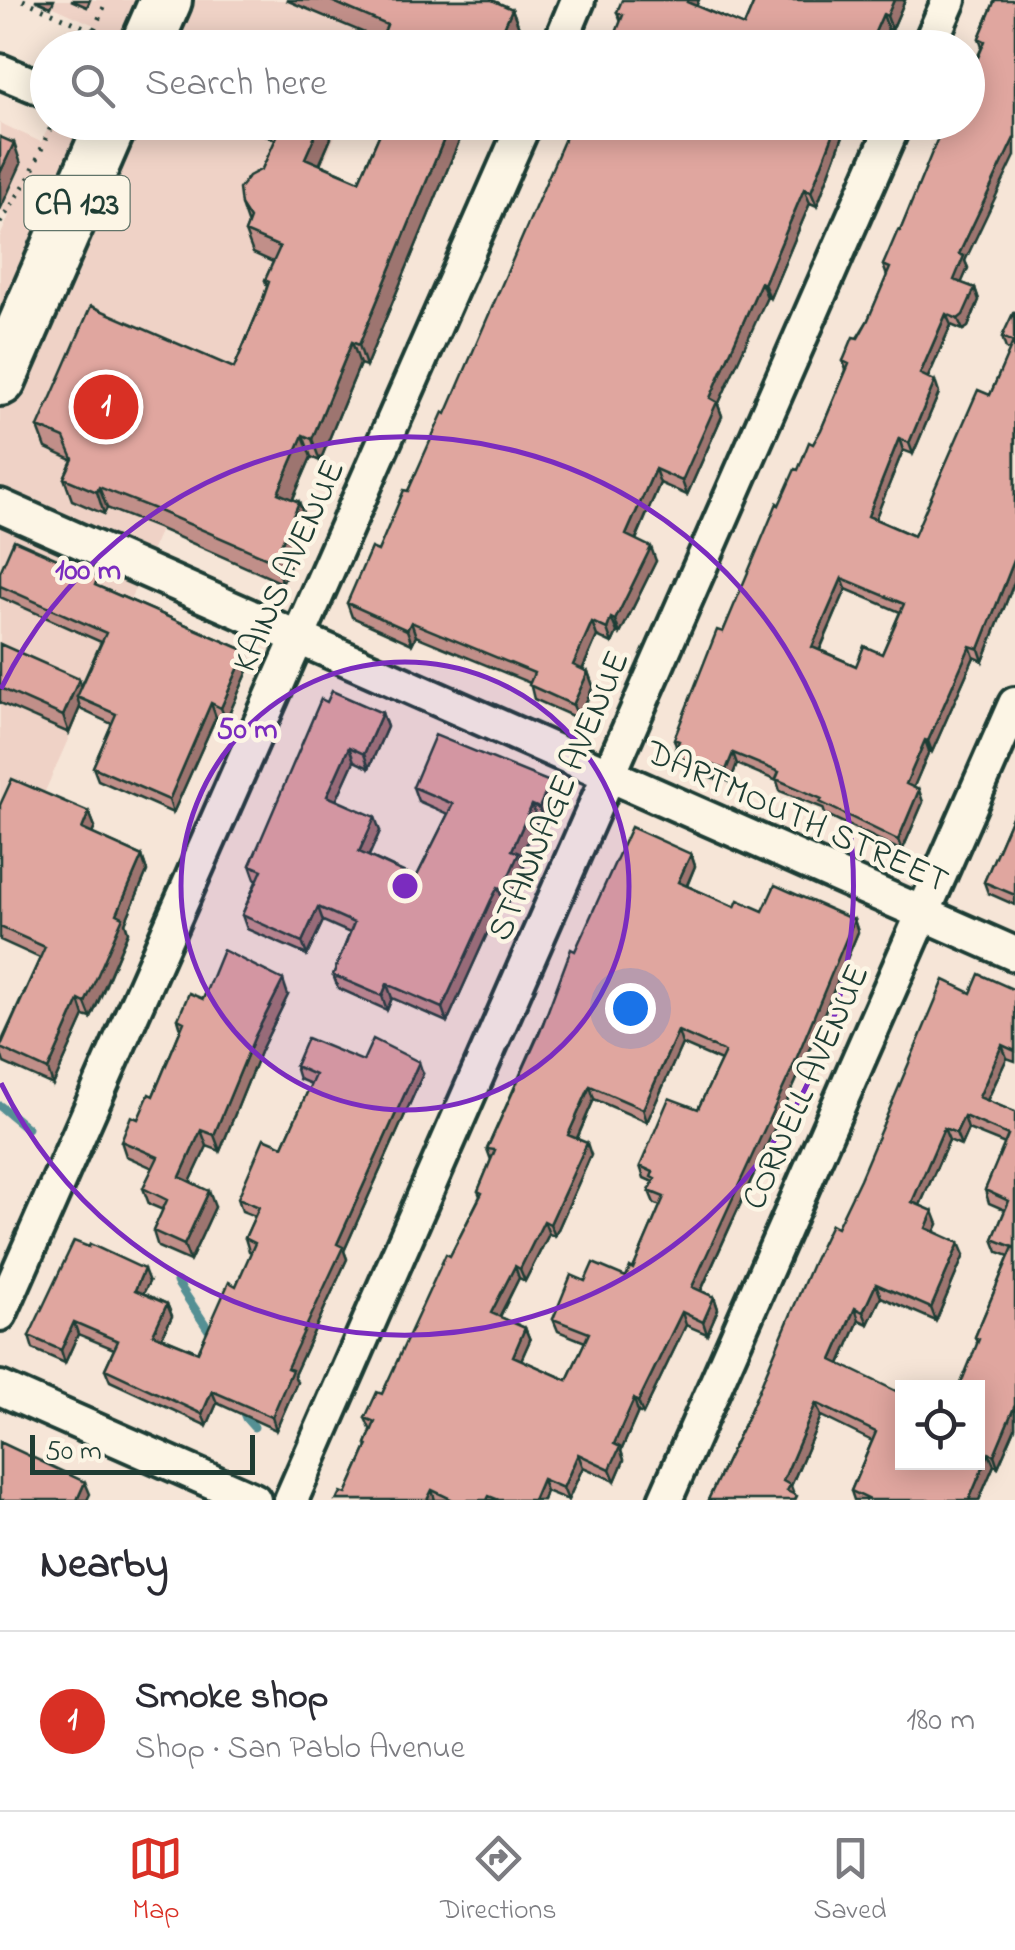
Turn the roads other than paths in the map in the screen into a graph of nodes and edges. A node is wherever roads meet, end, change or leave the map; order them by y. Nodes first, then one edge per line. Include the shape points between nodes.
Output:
1 (166, 0) edge
2 (578, 0) edge
3 (949, 0) edge
4 (153, 30) edge
5 (566, 30) edge
6 (936, 30) edge
7 (0, 71) edge
8 (30, 84) edge
9 (104, 140) edge
10 (517, 140) edge
11 (887, 140) edge
12 (0, 380) edge
13 (0, 506) edge
14 (298, 638) junction
15 (1015, 704) edge
16 (609, 775) junction
17 (923, 914) junction
18 (1015, 954) edge
19 (0, 1314) edge
20 (0, 1388) edge
21 (254, 1500) edge
22 (291, 1500) edge
23 (666, 1500) edge

1 - 4 main road
2 - 5 street
3 - 6 street
7 - 8 street
9 - 12 main road, CA 123
10 - 14 street, KAINS AVENUE
11 - 16 street, STANNAGE AVENUE
13 - 14 street, DARTMOUTH STREET
14 - 16 street, DARTMOUTH STREET
14 - 19 street, KAINS AVENUE
15 - 17 street, CORNELL AVENUE
16 - 17 street, DARTMOUTH STREET
16 - 22 street, STANNAGE AVENUE
17 - 18 street, DARTMOUTH STREET
17 - 23 street, CORNELL AVENUE
20 - 21 street

